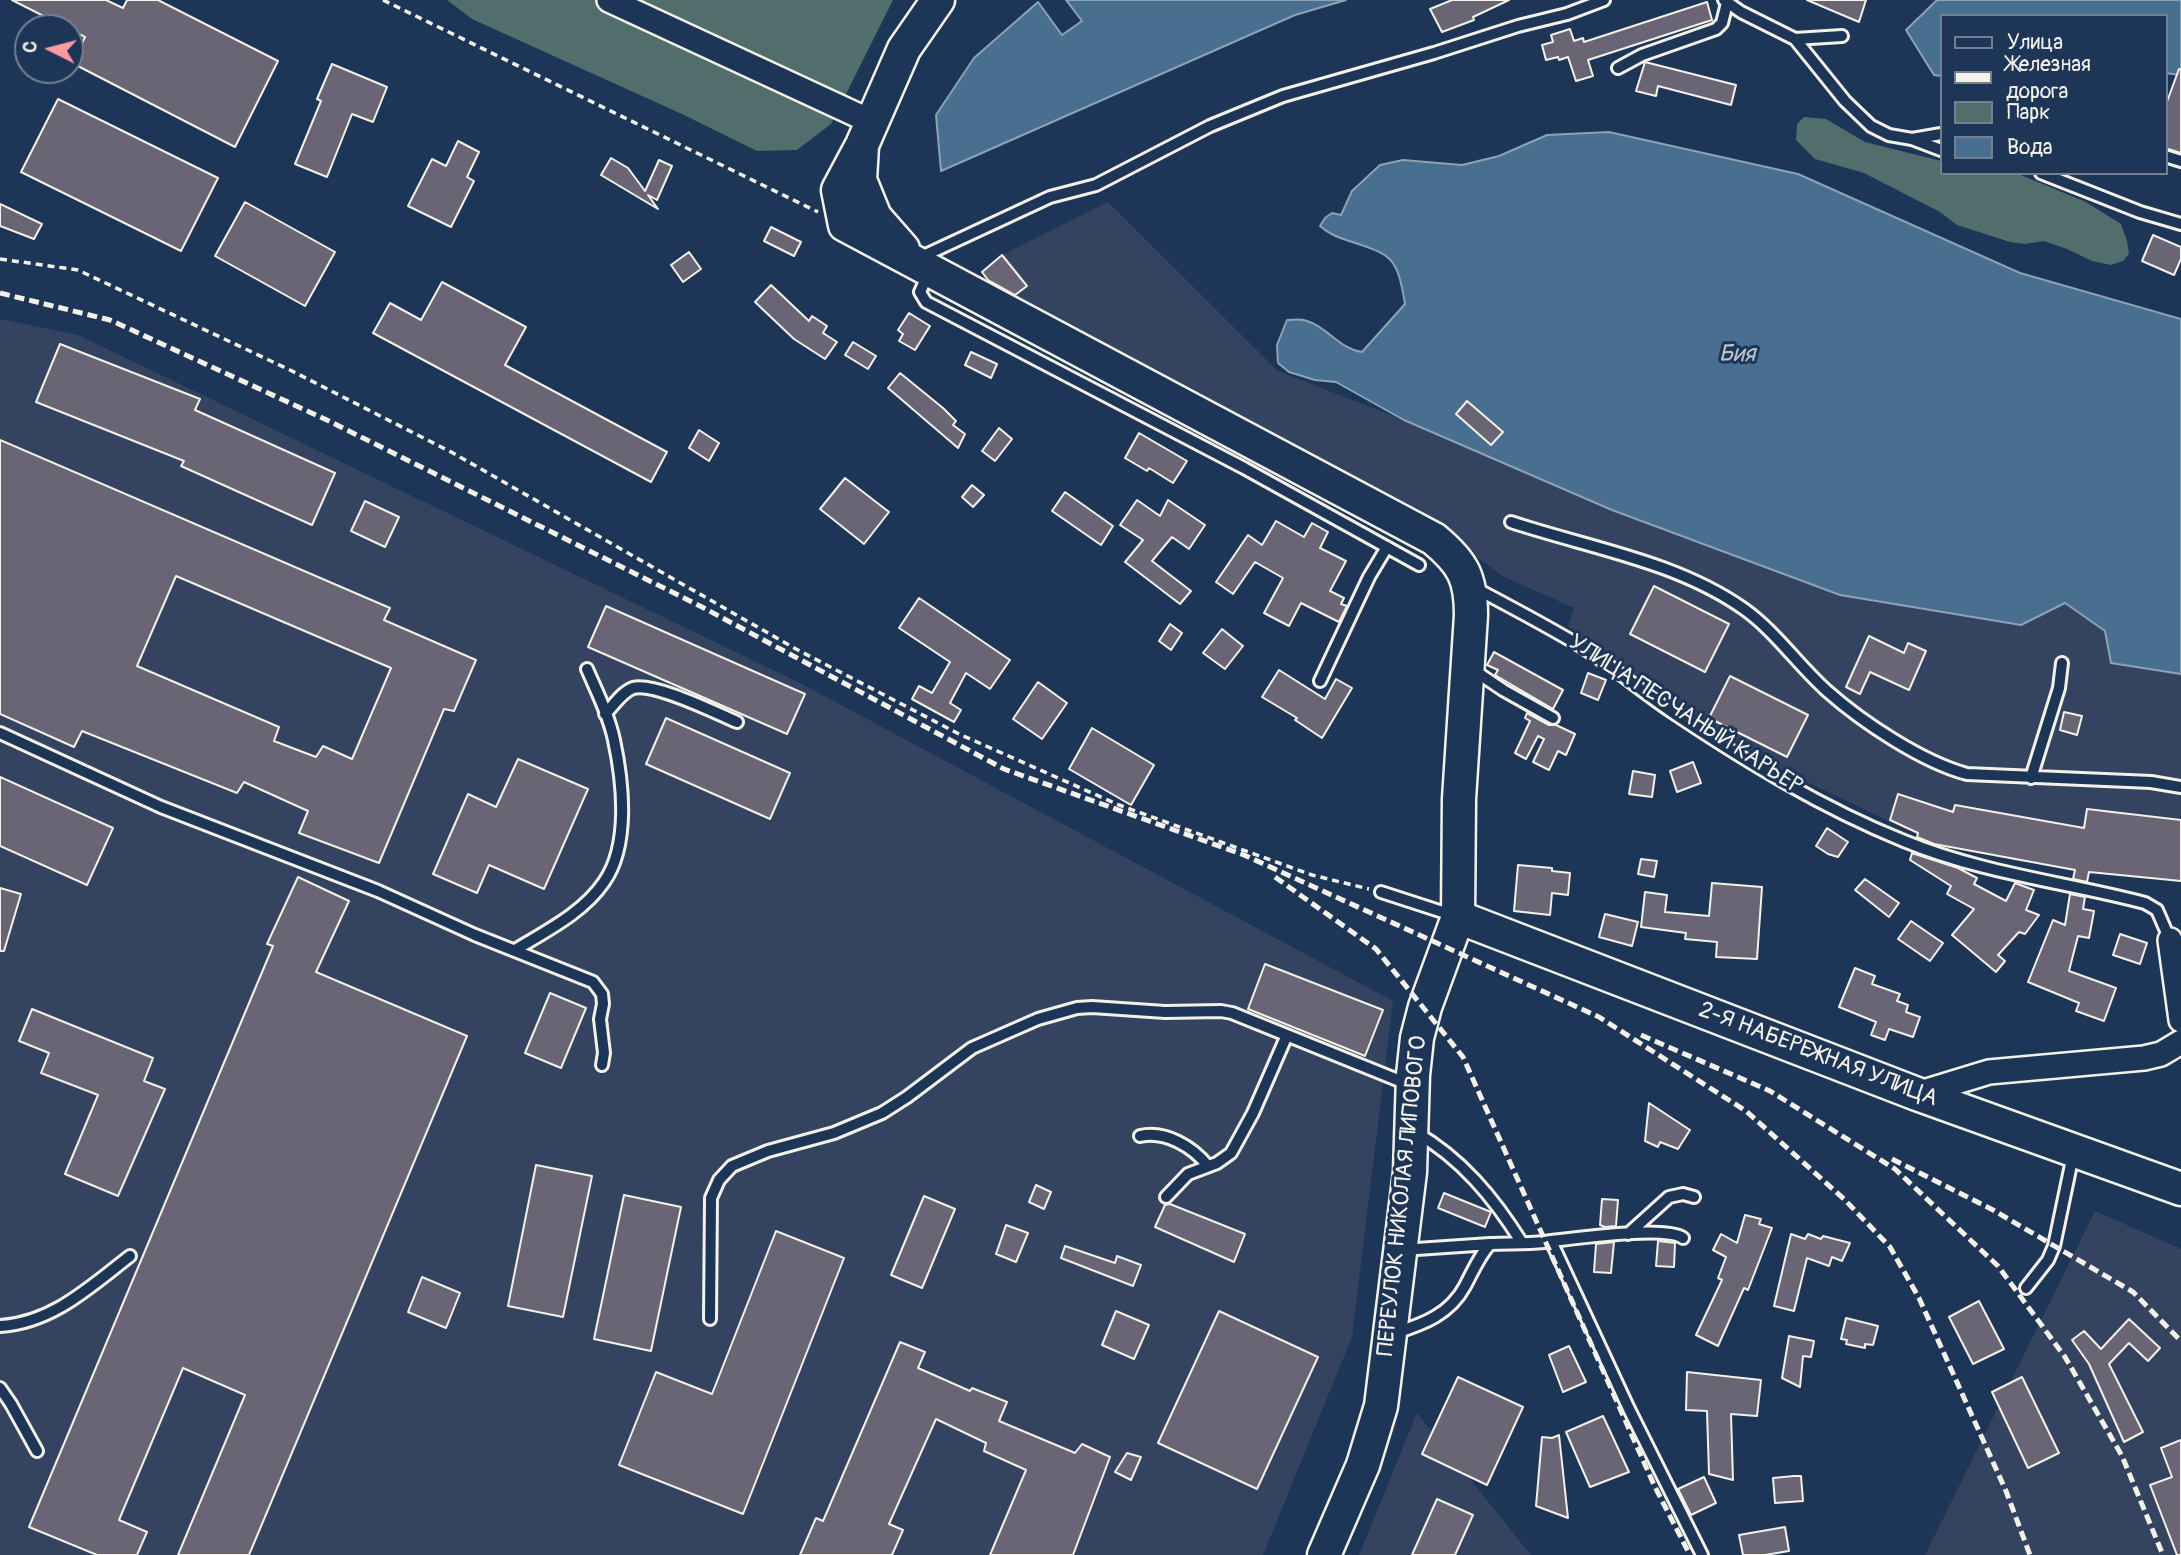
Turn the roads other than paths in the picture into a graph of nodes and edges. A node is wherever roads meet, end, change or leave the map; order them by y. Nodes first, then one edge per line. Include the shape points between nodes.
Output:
1 (609, 0) edge
2 (938, 0) edge
3 (1604, 0) edge
4 (1726, 1) edge
5 (1842, 36) dead end
6 (1795, 39) junction
7 (1618, 68) dead end
8 (867, 133) junction
9 (1940, 134) edge
10 (1912, 139) junction
11 (1940, 150) edge
12 (2046, 175) edge
13 (2181, 224) edge
14 (922, 265) junction
15 (1511, 522) dead end
16 (1387, 547) junction
17 (1419, 565) dead end
18 (1469, 585) junction
19 (2062, 663) dead end
20 (1467, 665) junction
21 (587, 669) dead end
22 (1320, 681) dead end
23 (605, 714) junction
24 (1553, 718) dead end
25 (737, 722) dead end
26 (0, 733) edge
27 (2031, 778) junction
28 (2181, 787) edge
29 (1381, 892) road end
30 (1458, 917) junction
31 (2171, 940) joint
32 (515, 950) junction
33 (2181, 1020) edge
34 (1287, 1035) junction
35 (2181, 1042) edge
36 (602, 1065) dead end
37 (1413, 1086) junction
38 (1917, 1094) junction
39 (1412, 1131) junction
40 (1140, 1136) dead end
41 (2073, 1150) junction
42 (1208, 1166) junction
43 (2181, 1189) edge
44 (1166, 1196) dead end
45 (1694, 1197) dead end
46 (1628, 1234) junction
47 (1683, 1238) dead end
48 (1551, 1241) junction
49 (1522, 1242) junction
50 (1490, 1244) junction
51 (1400, 1250) junction
52 (130, 1256) dead end
53 (2026, 1288) dead end
54 (710, 1319) dead end
55 (0, 1326) edge
56 (1389, 1335) junction
57 (0, 1388) edge
58 (37, 1451) dead end
59 (1324, 1555) edge
60 (1702, 1555) edge

1 - 8 street
2 - 8 street via 904,49
3 - 14 lane via 1283,96 1210,125 1096,185 1050,197
4 - 6 lane
4 - 7 lane via 1722,23 1716,29
5 - 6 lane
6 - 10 lane via 1862,119 1878,130
8 - 14 street via 860,180 875,216
8 - 14 street via 838,190 845,225
9 - 10 lane
10 - 11 lane
12 - 13 lane
14 - 16 lane via 920,292 926,302
14 - 18 street via 1434,539 1461,566
15 - 27 lane via 1676,572 1728,599 1753,616 1843,704 1940,765 1967,774
16 - 17 lane
16 - 22 lane
18 - 20 street, ПЕРЕУЛОК НИКОЛАЯ ЛИПОВОГО
18 - 31 lane, УЛИЦА ПЕСЧАНЫЙ КАРЬЕР via 1581,647 1730,749 1850,817 1906,842 1987,869 2145,903 2157,910
19 - 27 lane via 2060,688
20 - 24 lane
20 - 30 street, ПЕРЕУЛОК НИКОЛАЯ ЛИПОВОГО
21 - 23 lane
23 - 25 lane via 632,688 643,688
23 - 32 lane via 614,739 621,799 621,839 615,861 589,901
26 - 32 lane via 161,807
27 - 28 lane
29 - 30 lane
30 - 37 street, ПЕРЕУЛОК НИКОЛАЯ ЛИПОВОГО via 1425,1007
30 - 38 street, 2-Я НАБЕРЕЖНАЯ УЛИЦА
31 - 33 street, УЛИЦА ПЕСЧАНЫЙ КАРЬЕР
32 - 36 lane via 598,987 603,1004
34 - 37 lane
34 - 42 lane via 1231,1153
34 - 54 lane via 1221,1011 1077,1008 982,1043 881,1113 732,1166 711,1198
35 - 38 street via 2144,1058 1989,1072
37 - 39 street, ПЕРЕУЛОК НИКОЛАЯ ЛИПОВОГО
38 - 41 street, 2-Я НАБЕРЕЖНАЯ УЛИЦА
39 - 49 lane via 1439,1147 1478,1182
39 - 51 street, ПЕРЕУЛОК НИКОЛАЯ ЛИПОВОГО
40 - 42 lane via 1174,1140 1200,1155
41 - 43 street, 2-Я НАБЕРЕЖНАЯ УЛИЦА
41 - 53 lane via 2054,1246
42 - 44 lane via 1188,1174
45 - 46 lane via 1669,1197
46 - 47 lane via 1672,1233
46 - 48 lane
48 - 49 lane
48 - 60 lane
49 - 50 lane
50 - 51 lane
50 - 56 lane via 1456,1301 1445,1311 1422,1325
51 - 56 street, ПЕРЕУЛОК НИКОЛАЯ ЛИПОВОГО
52 - 55 lane via 58,1309 39,1319
56 - 59 street, ПЕРЕУЛОК НИКОЛАЯ ЛИПОВОГО via 1381,1406 1363,1465
57 - 58 lane

